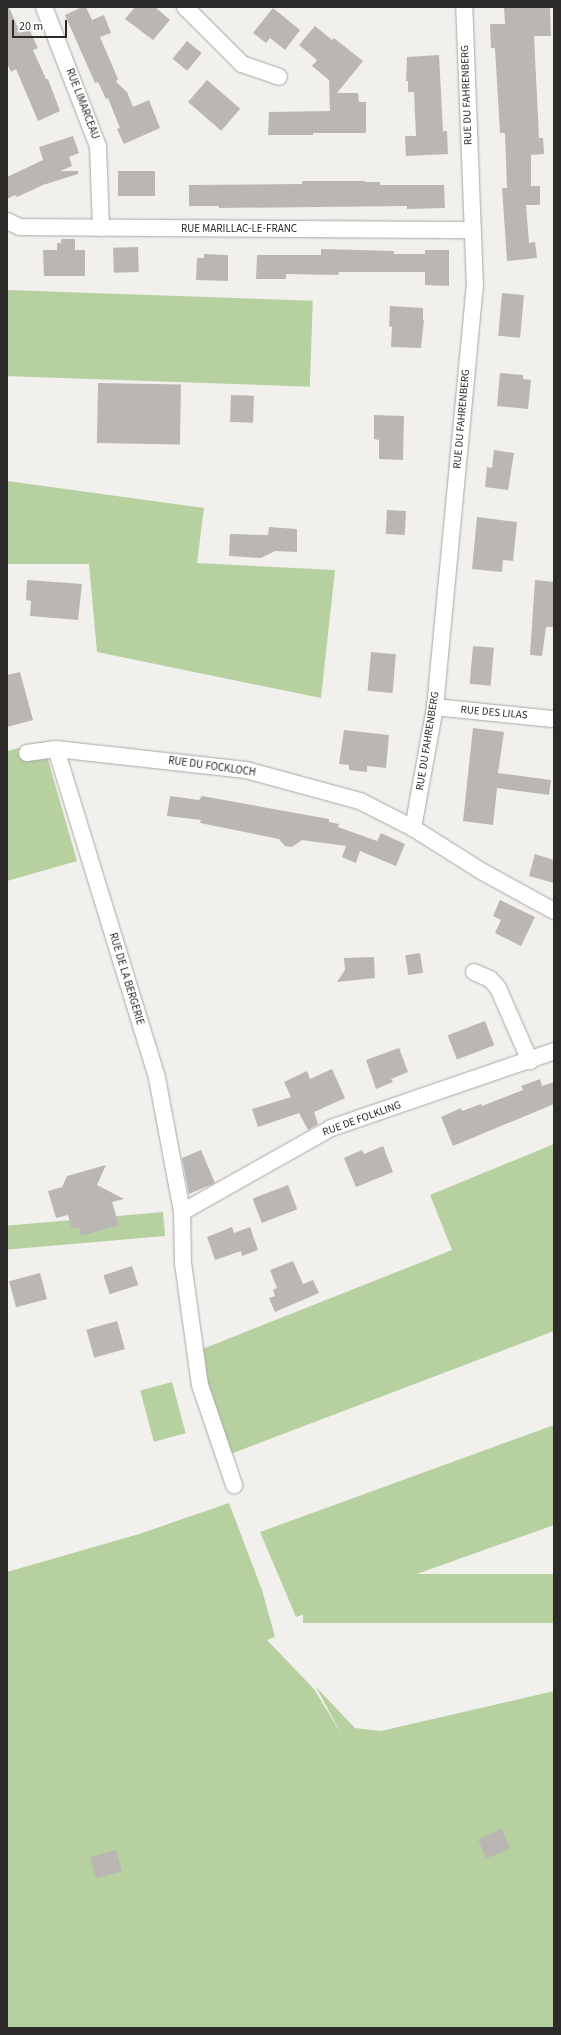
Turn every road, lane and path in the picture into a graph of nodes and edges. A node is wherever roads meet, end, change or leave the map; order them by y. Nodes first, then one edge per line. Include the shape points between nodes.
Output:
1 (44, 7) edge
2 (185, 7) edge
3 (464, 7) edge
4 (279, 77) dead end
5 (7, 221) edge
6 (101, 228) junction
7 (472, 230) junction
8 (435, 707) junction
9 (554, 719) edge
10 (56, 749) junction
11 (27, 753) dead end
12 (412, 828) junction
13 (554, 911) edge
14 (474, 972) dead end
15 (554, 1051) edge
16 (530, 1060) junction
17 (182, 1212) junction
18 (234, 1486) dead end

1 - 6 street, RUE LIMARCEAU via 98,146
2 - 4 street via 242,64
3 - 7 street, RUE DU FAHRENBERG
5 - 6 street, RUE MARILLAC-LE-FRANC via 20,227
6 - 7 street, RUE MARILLAC-LE-FRANC
7 - 8 street, RUE DU FAHRENBERG via 475,287
8 - 9 street, RUE DES LILAS
8 - 12 street, RUE DU FAHRENBERG
10 - 11 street, RUE DU FOCKLOCH
10 - 12 street, RUE DU FOCKLOCH via 246,770 360,801
10 - 17 street, RUE DE LA BERGERIE via 157,1078
12 - 13 street, RUE DU FOCKLOCH via 483,872
14 - 16 street via 490,978 498,988
15 - 16 street, RUE DE FOLKLING
16 - 17 street, RUE DE FOLKLING via 331,1128
17 - 18 street, RUE DE LA BERGERIE via 183,1263 200,1385

